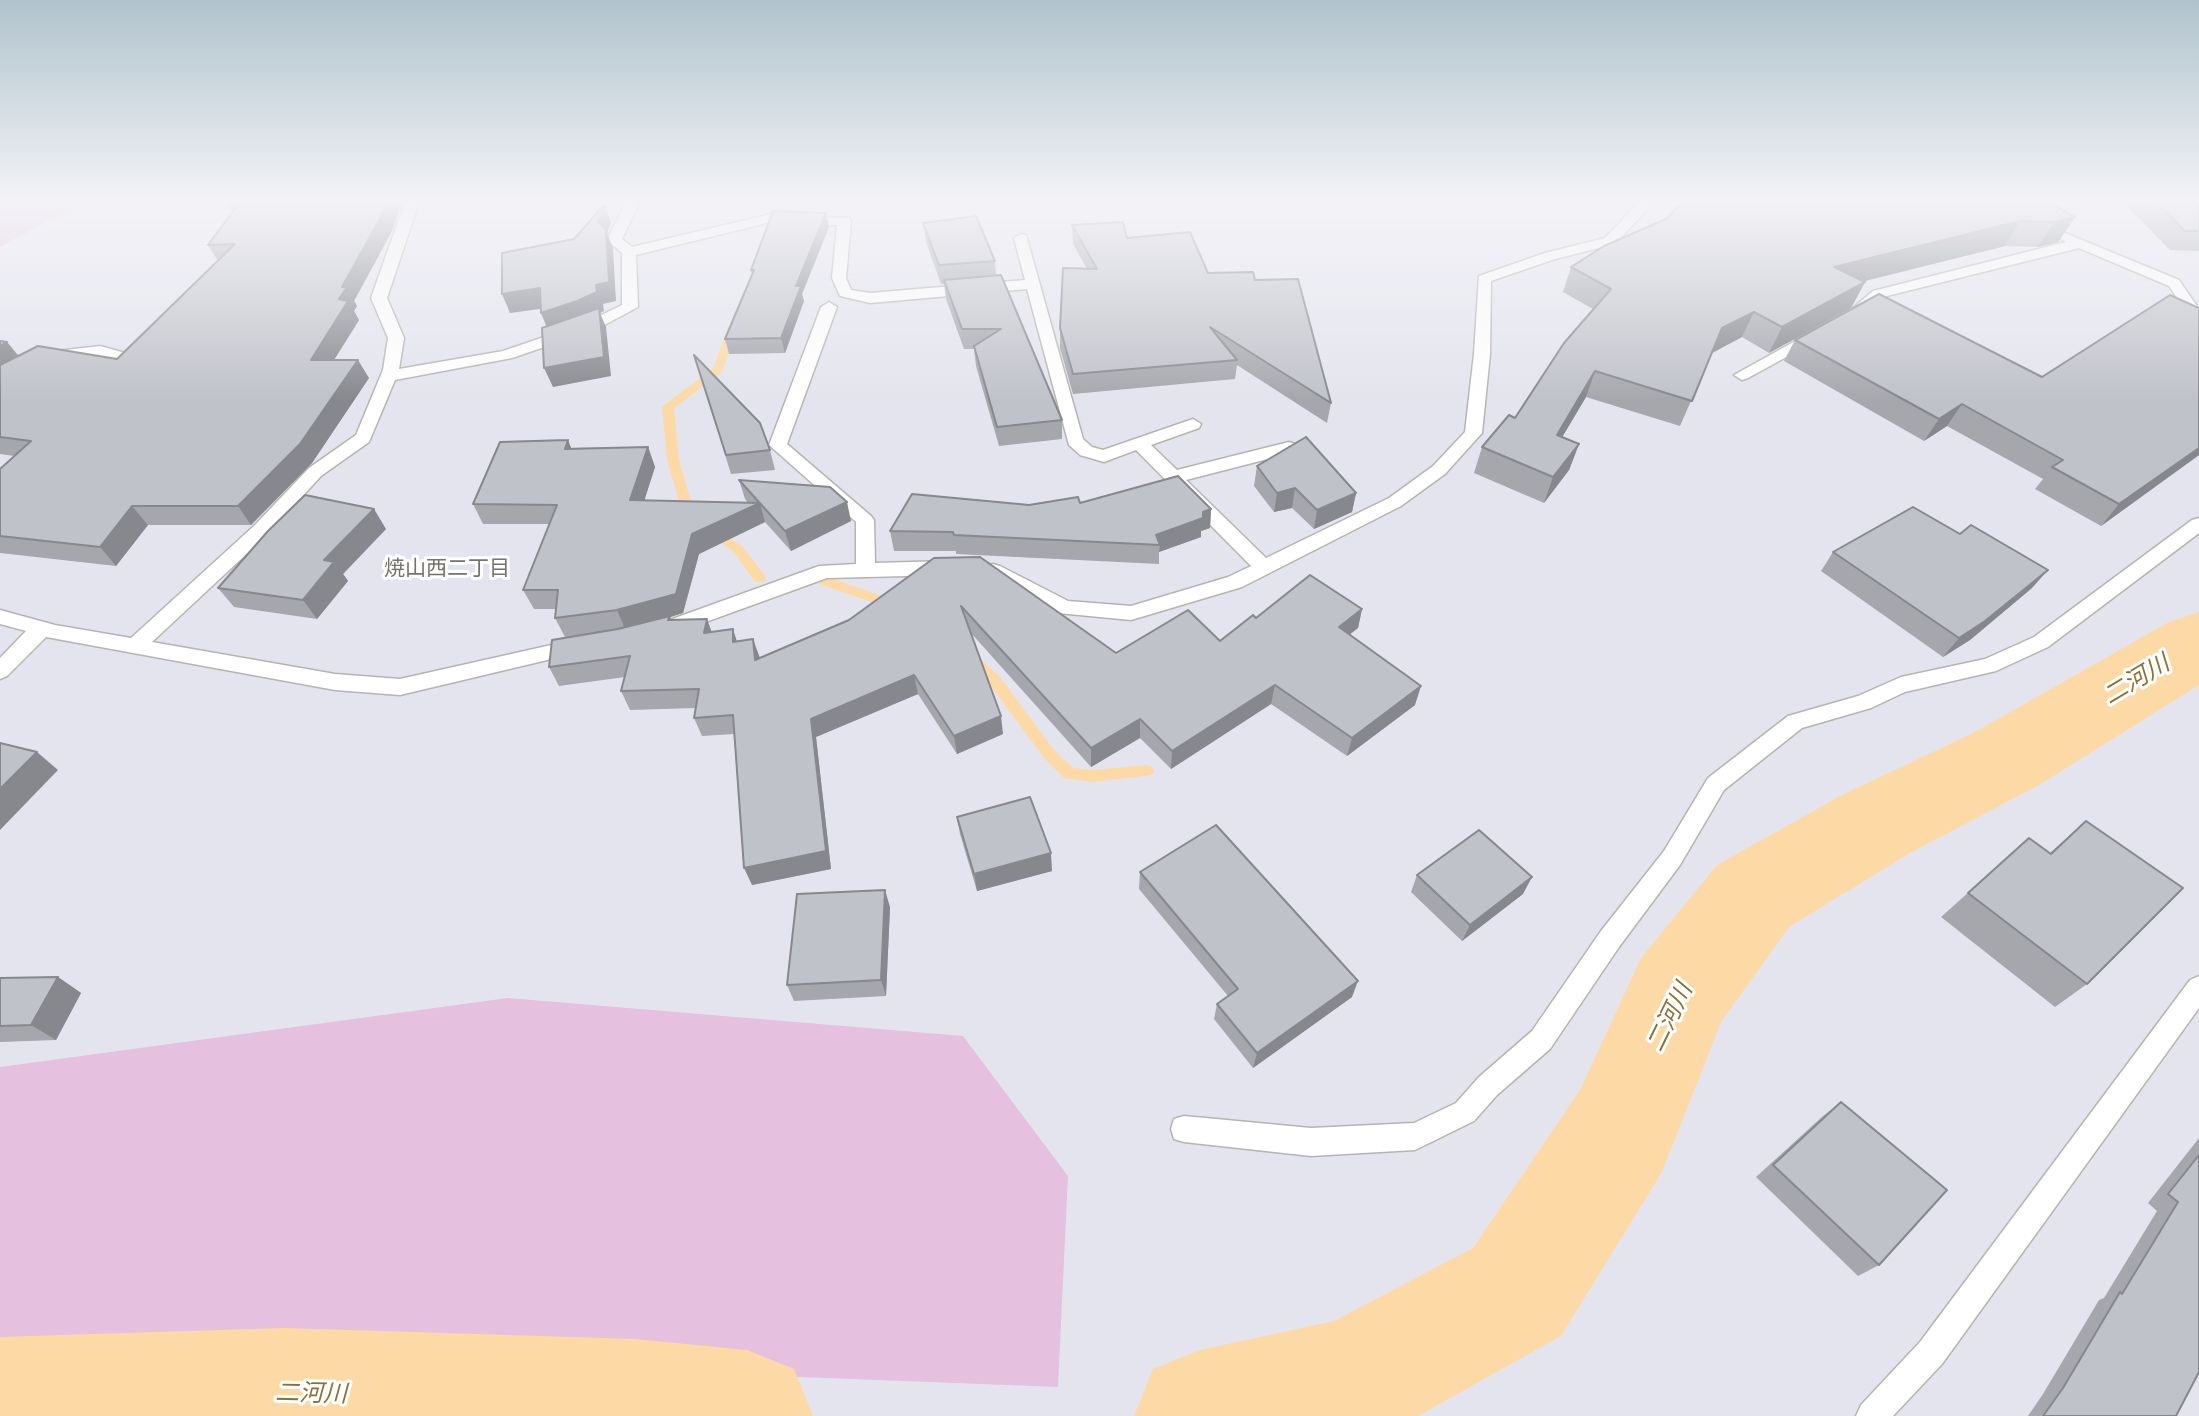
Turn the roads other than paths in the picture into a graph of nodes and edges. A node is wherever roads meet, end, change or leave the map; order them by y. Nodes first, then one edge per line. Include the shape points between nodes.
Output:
1 (389, 268) edge
2 (629, 268) edge
3 (840, 268) edge
4 (1030, 268) edge
5 (1515, 268) edge
6 (1981, 268) edge
7 (2137, 268) edge
8 (1034, 284) junction
9 (829, 307) dead end
10 (2199, 320) edge
11 (123, 357) edge
12 (1742, 374) dead end
13 (389, 376) junction
14 (0, 384) edge
15 (1193, 424) dead end
16 (1139, 443) junction
17 (1289, 448) edge
18 (1174, 478) junction
19 (2199, 524) edge
20 (1264, 568) junction
21 (866, 570) junction
22 (0, 617) edge
23 (42, 628) junction
24 (653, 632) edge
25 (601, 643) edge
26 (135, 646) junction
27 (0, 671) edge
28 (2199, 988) edge
29 (1184, 1129) dead end
30 (1872, 1416) edge

1 - 13 street via 379,298 396,338
2 - 13 street via 630,307 591,326 506,355
3 - 8 street via 845,293 870,298
4 - 8 street
5 - 20 street via 1484,279 1473,433 1439,470 1395,502
6 - 12 street via 1878,294 1859,312
7 - 10 street via 2174,283
8 - 16 street via 1075,441 1086,451 1104,456
9 - 21 street via 778,445 864,520
11 - 14 street via 100,351 54,355
13 - 26 street via 363,438 315,472 262,529
15 - 16 street
16 - 18 street
17 - 18 street
18 - 20 street
19 - 29 street via 2041,642 1989,666 1900,685 1864,702 1795,722 1716,785 1672,858 1541,1040 1465,1112 1415,1136 1311,1142
20 - 21 street via 1235,582 1131,613 1065,608 986,567
21 - 24 street via 826,571
22 - 23 street
23 - 26 street
23 - 27 street
25 - 26 street via 400,687 335,682
28 - 30 street via 1931,1353

